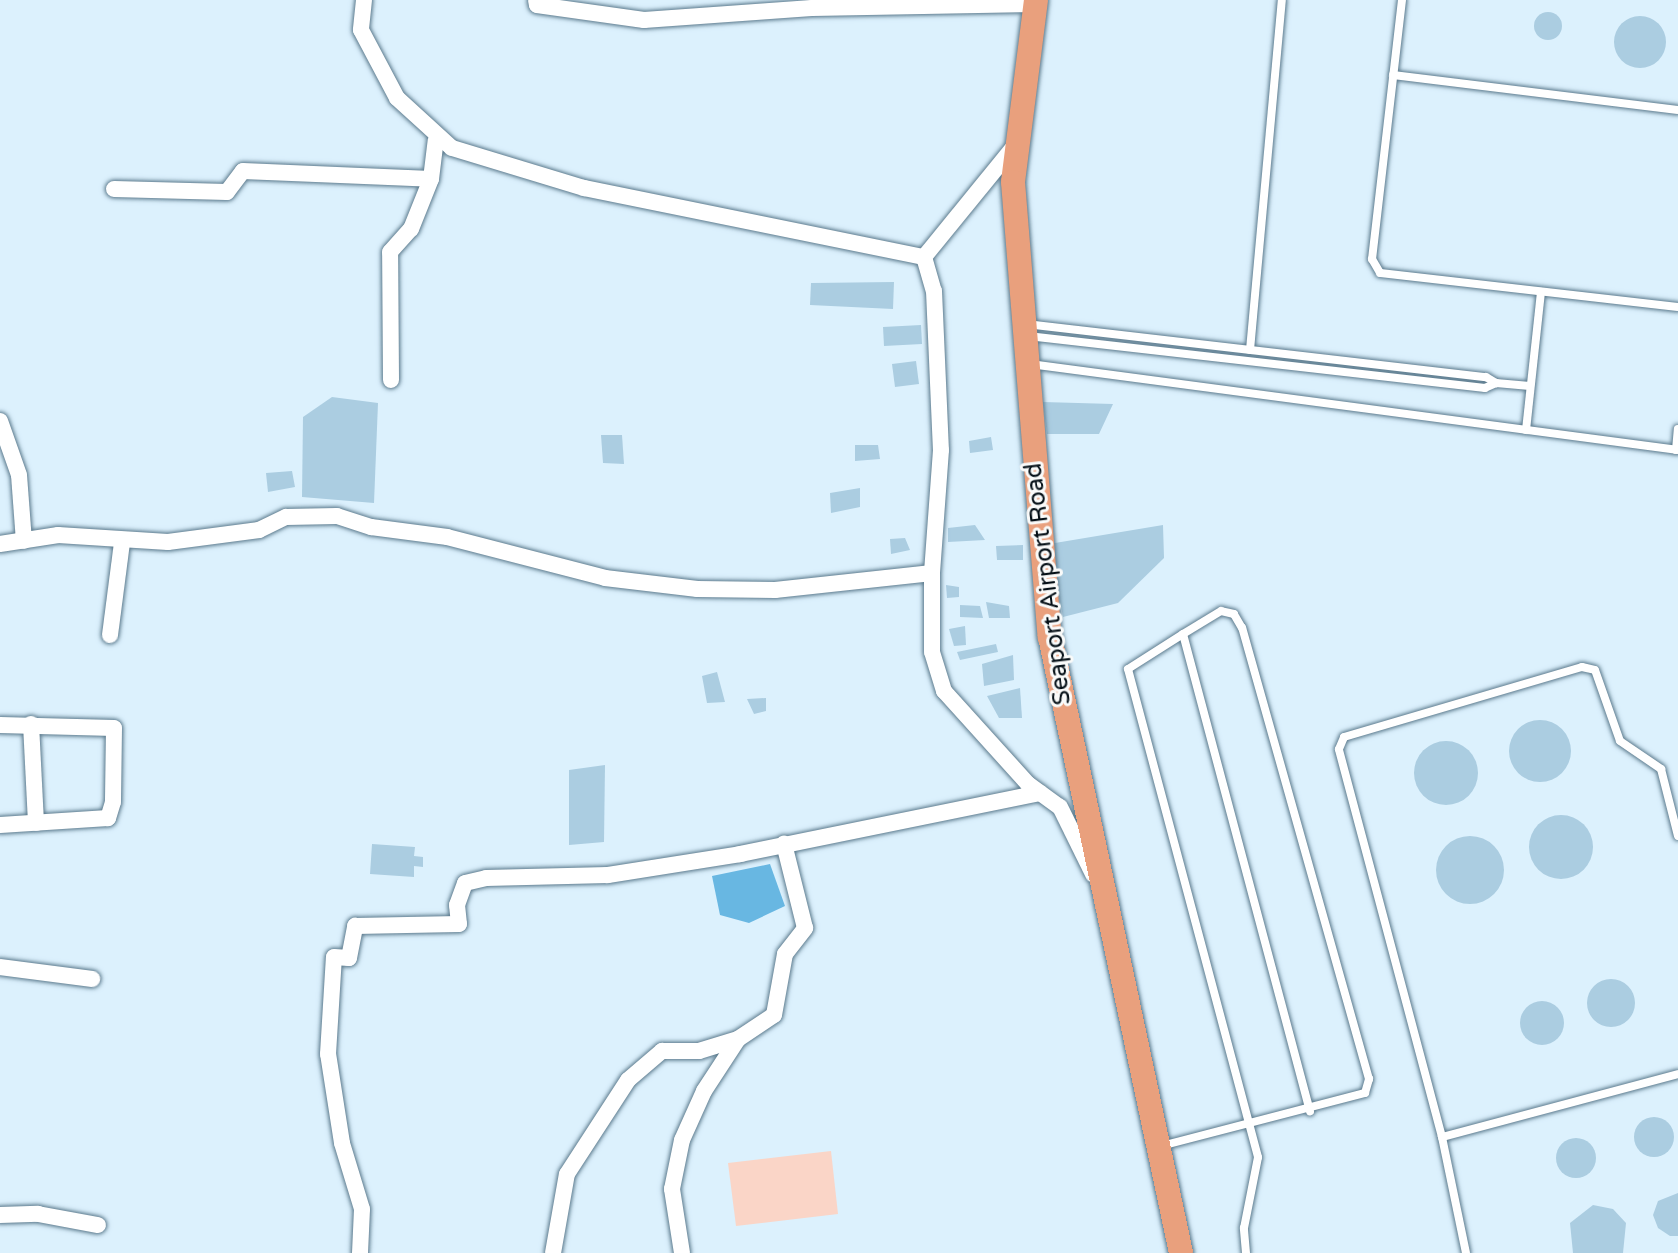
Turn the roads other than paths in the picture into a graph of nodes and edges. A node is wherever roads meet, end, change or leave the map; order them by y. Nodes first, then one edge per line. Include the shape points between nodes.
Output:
1 (364, 0) edge
2 (536, 0) edge
3 (1282, 0) edge
4 (1402, 0) edge
5 (929, 2) edge
6 (1035, 2) edge
7 (1393, 75) junction
8 (1678, 110) edge
9 (436, 140) junction
10 (1016, 144) junction
11 (431, 179) junction
12 (114, 189) dead end
13 (924, 257) junction
14 (1541, 292) junction
15 (1678, 307) edge
16 (1022, 329) junction
17 (1228, 347) junction
18 (1250, 350) junction
19 (1227, 359) junction
20 (1025, 364) junction
21 (391, 380) dead end
22 (1496, 383) junction
23 (1530, 386) junction
24 (0, 421) edge
25 (1678, 429) edge
26 (1526, 430) junction
27 (1677, 450) edge
28 (24, 541) junction
29 (122, 543) junction
30 (0, 544) edge
31 (932, 573) junction
32 (1183, 634) junction
33 (110, 635) dead end
34 (31, 724) junction
35 (0, 725) edge
36 (1040, 793) junction
37 (36, 823) junction
38 (0, 825) edge
39 (1678, 836) edge
40 (784, 844) junction
41 (1105, 897) junction
42 (0, 967) edge
43 (92, 979) dead end
44 (738, 1039) junction
45 (699, 1051) junction
46 (1678, 1074) edge
47 (713, 1077) junction
48 (1310, 1111) junction
49 (1249, 1124) junction
50 (1442, 1137) junction
51 (1161, 1146) junction
52 (0, 1215) edge
53 (98, 1225) dead end
54 (360, 1253) edge
55 (553, 1253) edge
56 (682, 1253) edge
57 (1181, 1253) edge
58 (1246, 1253) edge
59 (1466, 1253) edge

1 - 9 street via 361,30 397,98
2 - 5 street via 537,5 644,20
3 - 18 lane
4 - 7 lane
5 - 6 street
6 - 10 main road, Seaport Airport Road
7 - 8 lane
7 - 14 lane via 1372,259 1380,273
9 - 11 street
9 - 13 street via 584,188
10 - 13 street
10 - 16 main road, Seaport Airport Road
11 - 12 street via 243,171 227,192
11 - 21 street via 411,229 390,252
13 - 31 street via 934,291 941,450
14 - 15 lane
14 - 23 lane
16 - 17 lane
16 - 19 lane
16 - 20 main road, Seaport Airport Road
17 - 18 lane
17 - 19 lane
18 - 22 lane via 1486,377
19 - 22 lane via 1485,388
20 - 26 lane
20 - 41 main road, Seaport Airport Road via 1054,665
22 - 23 lane
23 - 26 lane
24 - 28 street via 19,475
25 - 27 lane
26 - 27 lane
28 - 29 street via 58,535
28 - 30 street
29 - 31 street via 259,530 286,517 337,516 371,527 447,537 605,578 697,589 775,590
29 - 33 street
31 - 36 street via 931,641 944,691
32 - 48 lane
32 - 48 lane via 1221,611 1234,614 1242,628 1369,1079 1365,1093
32 - 49 lane via 1128,669
34 - 35 street
34 - 37 street
34 - 37 street via 114,728 108,818
36 - 40 street
36 - 41 street via 1060,807
37 - 38 street
39 - 50 lane via 1661,769 1620,741 1595,670 1582,667 1344,737 1339,749
40 - 44 street via 805,928 785,954 774,1015
40 - 54 street via 608,875 486,878 465,883 457,905 459,924 355,926 349,958 334,957 328,1054 342,1143 362,1209
41 - 51 main road, Seaport Airport Road
42 - 43 street
44 - 45 street
44 - 47 street
45 - 47 street
45 - 55 street via 662,1051 628,1080 567,1174
46 - 50 lane
47 - 56 street via 682,1140 672,1189
48 - 49 lane
49 - 51 lane
49 - 58 lane via 1258,1157 1244,1228
50 - 59 lane
51 - 57 main road, Seaport Airport Road
52 - 53 street via 38,1214

